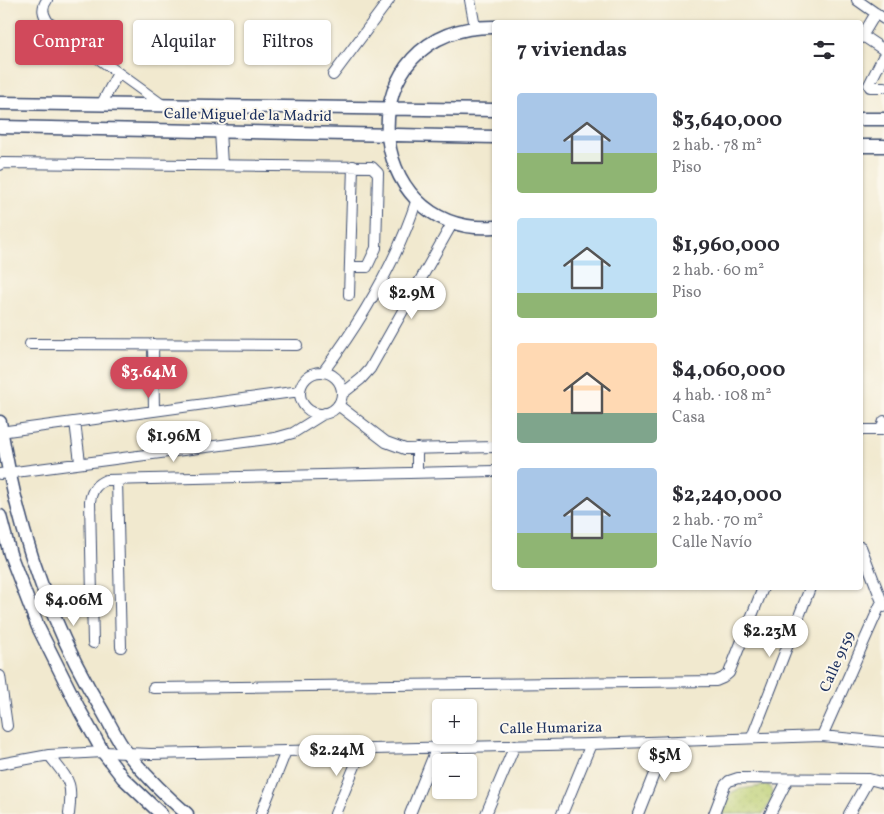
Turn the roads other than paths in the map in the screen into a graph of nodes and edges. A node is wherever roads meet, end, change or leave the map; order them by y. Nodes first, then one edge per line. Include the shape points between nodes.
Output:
1 (46, 0) edge
2 (389, 0) edge
3 (470, 0) edge
4 (857, 0) edge
5 (880, 16) edge
6 (475, 26) junction
7 (492, 27) edge
8 (863, 36) edge
9 (863, 38) edge
10 (884, 50) edge
11 (884, 56) edge
12 (118, 73) junction
13 (334, 75) dead end
14 (884, 87) edge
15 (0, 103) edge
16 (100, 105) junction
17 (164, 106) junction
18 (388, 109) junction
19 (492, 110) edge
20 (863, 119) edge
21 (884, 119) edge
22 (3, 129) edge
23 (220, 131) junction
24 (387, 134) junction
25 (492, 137) edge
26 (863, 146) edge
27 (884, 146) edge
28 (222, 164) junction
29 (0, 165) edge
30 (353, 166) junction
31 (417, 199) junction
32 (453, 222) junction
33 (492, 227) edge
34 (350, 267) junction
35 (349, 295) dead end
36 (30, 344) dead end
37 (153, 344) junction
38 (297, 345) dead end
39 (323, 372) junction
40 (300, 391) junction
41 (342, 394) junction
42 (338, 405) junction
43 (154, 411) junction
44 (324, 413) junction
45 (75, 422) junction
46 (883, 427) edge
47 (1, 429) edge
48 (863, 430) edge
49 (492, 446) edge
50 (417, 448) junction
51 (80, 462) junction
52 (492, 471) edge
53 (417, 472) junction
54 (5, 473) edge
55 (117, 480) junction
56 (0, 516) edge
57 (863, 552) edge
58 (5, 556) edge
59 (762, 590) edge
60 (809, 590) edge
61 (883, 604) edge
62 (93, 643) dead end
63 (121, 647) dead end
64 (0, 676) edge
65 (153, 688) dead end
66 (7, 726) dead end
67 (822, 736) junction
68 (752, 737) junction
69 (667, 741) junction
70 (884, 742) edge
71 (591, 744) junction
72 (515, 745) junction
73 (437, 747) junction
74 (362, 749) junction
75 (286, 751) junction
76 (103, 752) junction
77 (128, 754) junction
78 (49, 755) junction
79 (0, 764) edge
80 (788, 779) junction
81 (869, 779) junction
82 (884, 783) edge
83 (69, 814) edge
84 (161, 814) edge
85 (186, 814) edge
86 (261, 814) edge
87 (335, 814) edge
88 (410, 814) edge
89 (486, 814) edge
90 (562, 814) edge
91 (638, 814) edge
92 (714, 814) edge
93 (770, 814) edge
94 (848, 814) edge

1 - 12 street via 43,14 48,22
2 - 13 street
3 - 6 street
4 - 5 street
5 - 8 street
6 - 7 main road
6 - 18 main road via 450,33 428,45 409,63 396,85
9 - 10 street
11 - 14 street via 869,85
12 - 16 street
12 - 17 street
15 - 16 main road, Calle Miguel de la Madrid
16 - 17 main road, Calle Miguel de la Madrid
17 - 18 main road, Calle Miguel de la Madrid
18 - 19 main road, Calle Miguel de la Madrid
18 - 24 main road
20 - 21 main road
22 - 23 main road, Calle Miguel de la Madrid
23 - 24 main road, Calle Miguel de la Madrid
23 - 28 street
24 - 25 main road, Calle Miguel de la Madrid
24 - 31 main road via 392,158 402,180
26 - 27 main road
28 - 29 street
28 - 30 street
30 - 34 street
30 - 34 street via 372,166 378,173 376,248 367,267
31 - 32 main road via 432,212
31 - 39 street via 397,252 351,332
32 - 33 main road
32 - 41 street via 370,369
34 - 35 street
36 - 37 street
37 - 38 street
37 - 43 street
39 - 40 street via 307,376
39 - 41 street via 337,379
40 - 43 street
40 - 44 street via 305,406 314,412
41 - 42 street
42 - 44 street
42 - 50 street via 386,442 405,449
43 - 45 street
44 - 51 street via 283,436
45 - 47 street
45 - 51 street
46 - 48 street
47 - 54 main road
49 - 50 street
50 - 53 street
51 - 54 street
52 - 53 street
53 - 55 street
54 - 77 main road via 49,606 88,687
55 - 62 street via 100,482 90,501
55 - 63 street
56 - 58 main road
57 - 61 street
58 - 76 main road via 38,628
59 - 65 street via 729,673 716,681
60 - 68 street
61 - 67 street, Calle 9159
64 - 66 street
67 - 68 street, Calle Humariza
67 - 70 street, Calle Humariza
68 - 69 street, Calle Humariza
69 - 71 street, Calle Humariza
69 - 91 street
71 - 72 street, Calle Humariza
71 - 90 street
72 - 73 street, Calle Humariza
72 - 89 street
73 - 74 street, Calle Humariza
73 - 88 street
74 - 75 street, Calle Humariza
74 - 87 street
75 - 77 street, Calle Humariza
75 - 86 street
76 - 77 street, Calle Humariza
76 - 78 street, Calle Humariza
76 - 84 main road
77 - 85 main road
78 - 79 street, Calle Humariza
78 - 83 street via 71,786
80 - 81 street
80 - 92 street via 738,778 729,781
80 - 93 street
81 - 82 street
81 - 94 street

